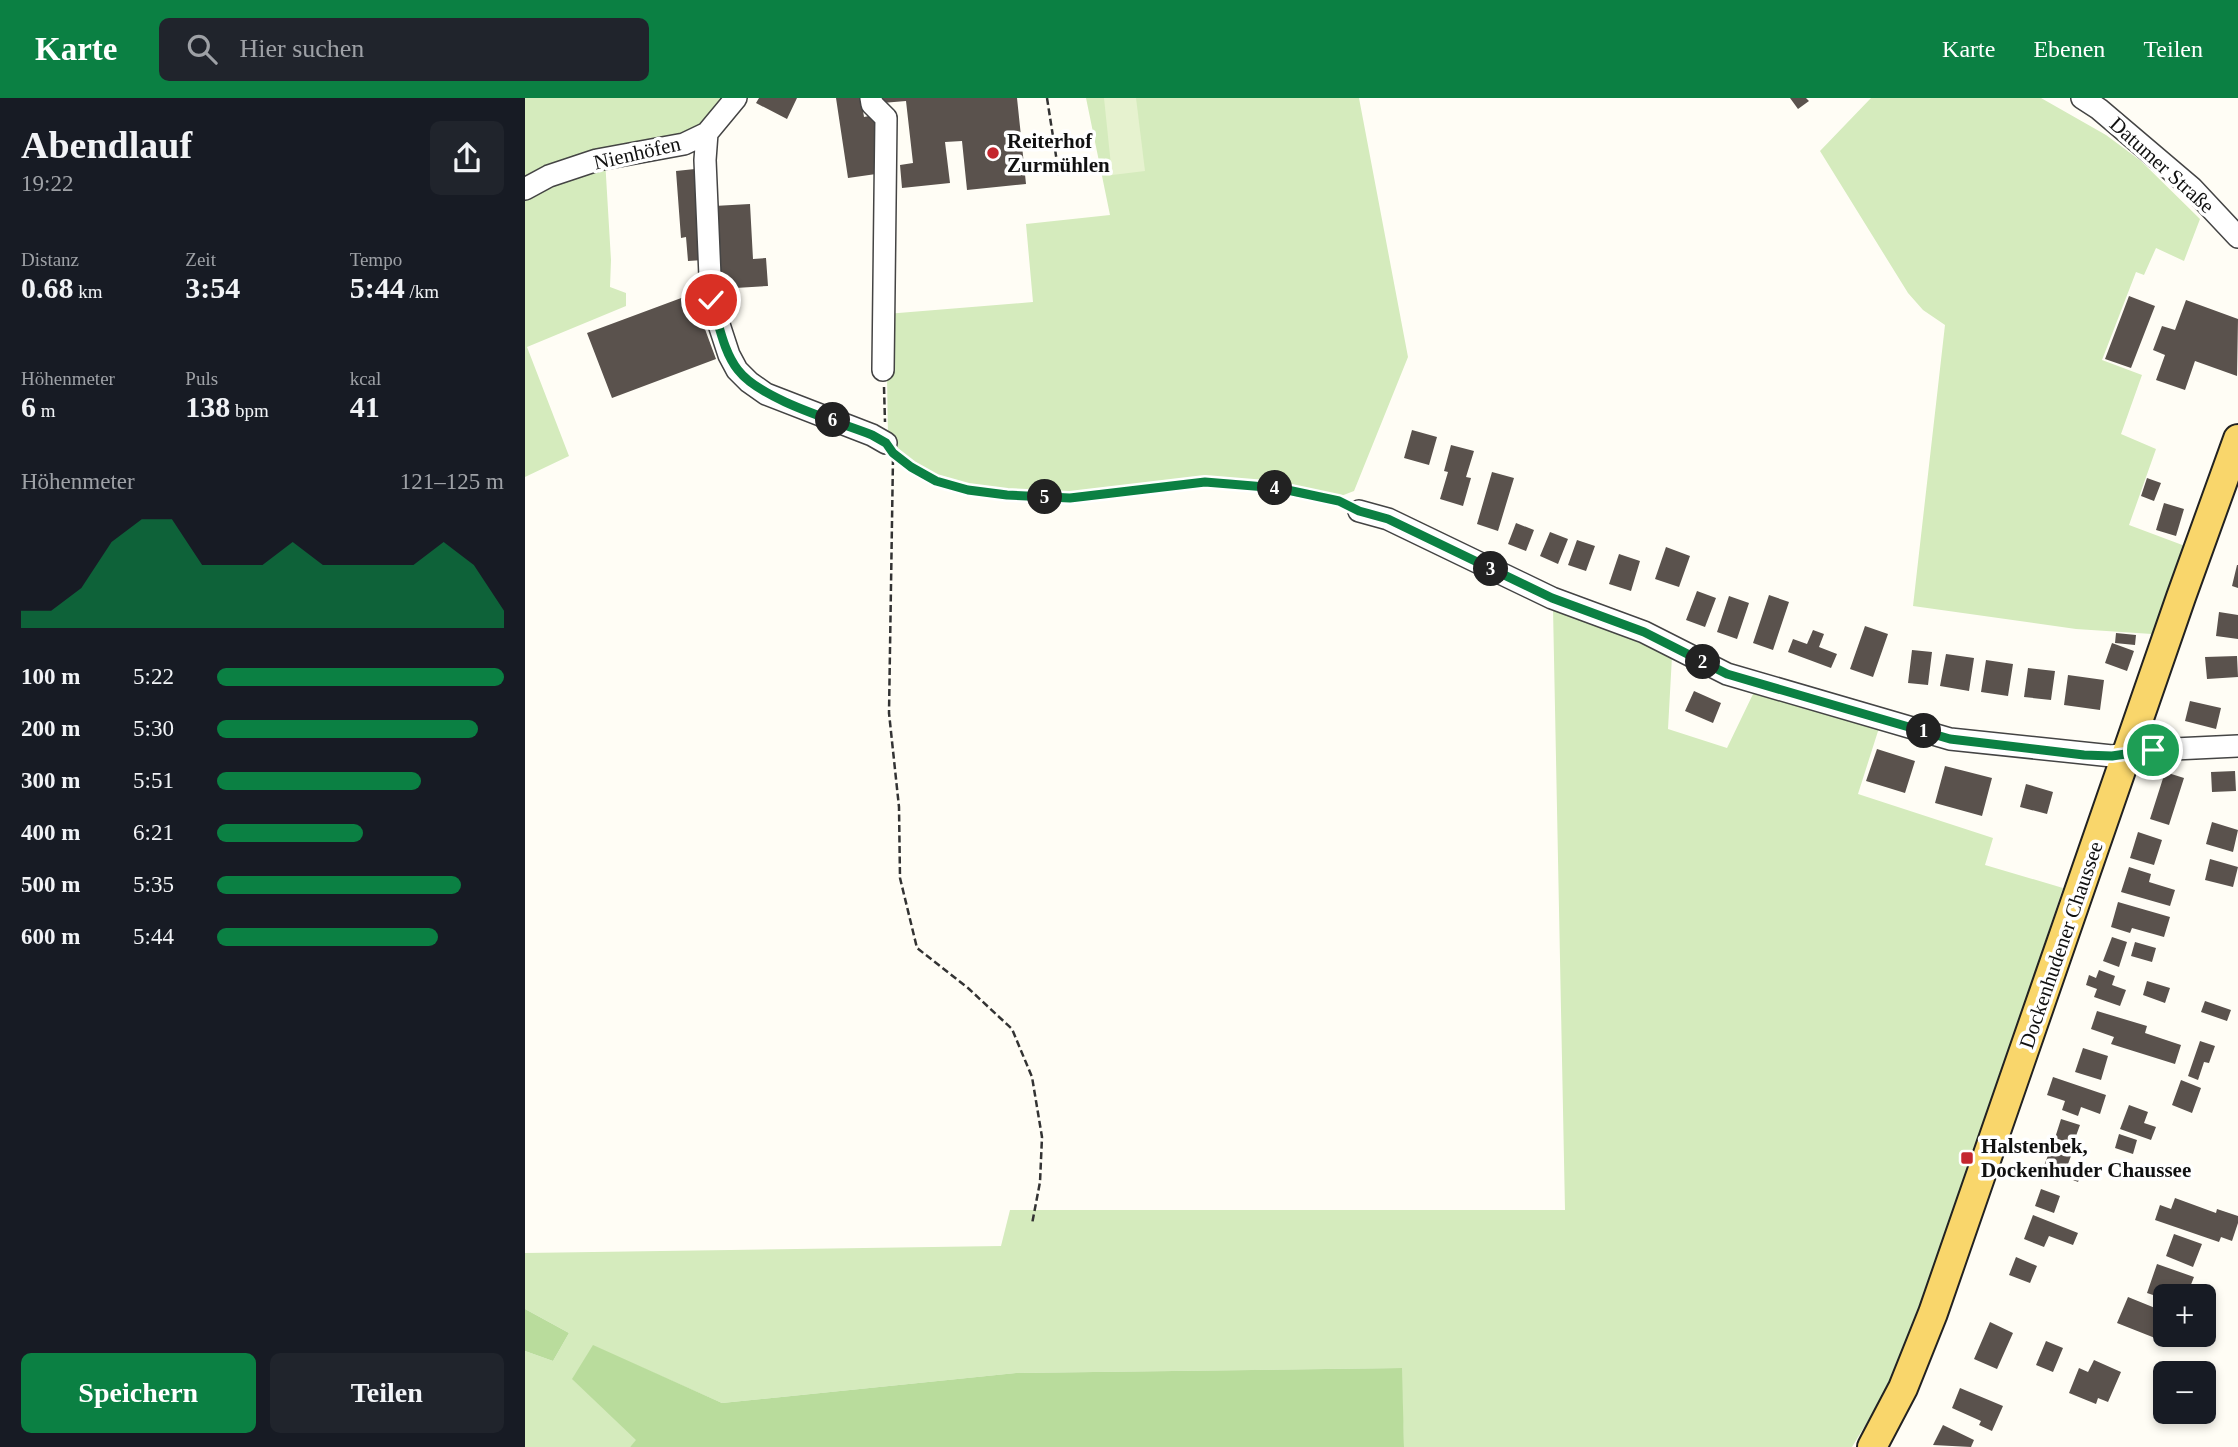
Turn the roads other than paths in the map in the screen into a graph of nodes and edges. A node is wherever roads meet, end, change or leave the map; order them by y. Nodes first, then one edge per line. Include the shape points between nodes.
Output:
1 (736, 98) edge
2 (871, 98) edge
3 (2082, 98) edge
4 (707, 133) junction
5 (525, 189) edge
6 (2238, 237) edge
7 (883, 369) road end
8 (2238, 439) edge
9 (886, 443) road end
10 (1359, 511) road end
11 (2238, 746) edge
12 (2127, 754) junction
13 (1873, 1447) edge

1 - 4 street, Nienhöfen
2 - 7 street via 886,118
3 - 6 street, Datumer Straße via 2192,188
4 - 5 street, Nienhöfen via 684,144 597,160
4 - 9 street via 711,300 737,369 766,394
8 - 12 main road, Dockenhudener Chaussee
10 - 12 street via 1388,519 1552,598 1644,632 1727,674 1950,739 2084,755
11 - 12 street
12 - 13 main road, Dockenhudener Chaussee via 1937,1303

